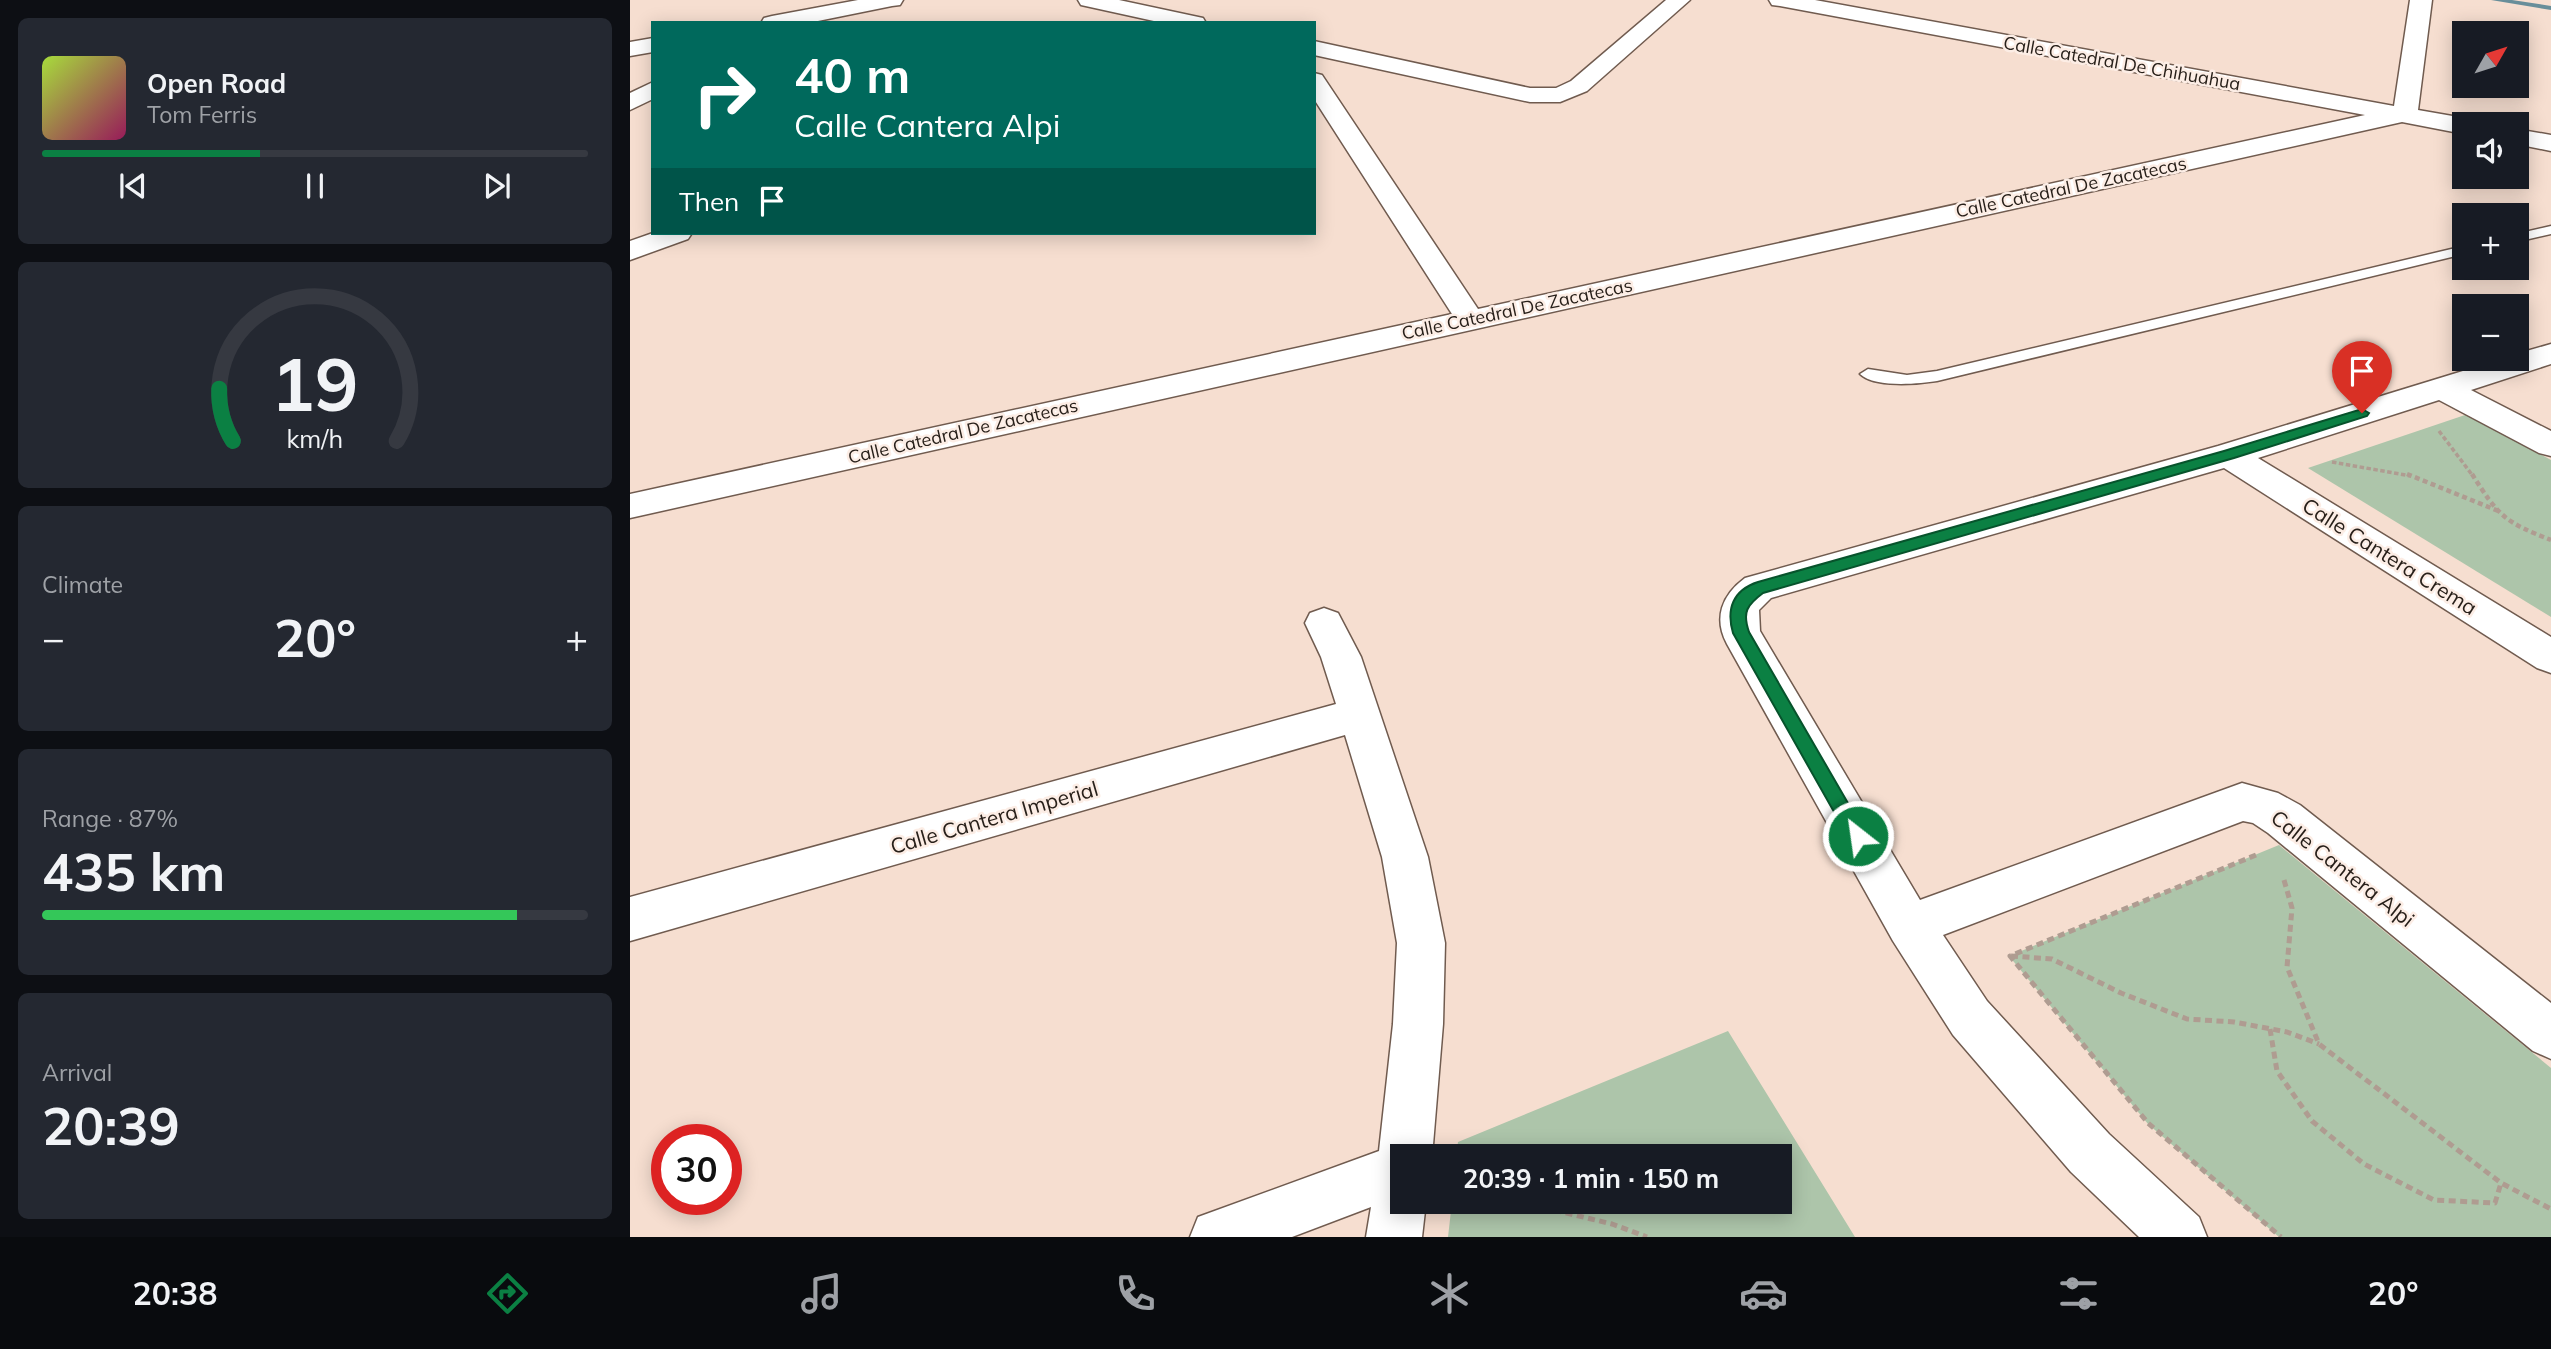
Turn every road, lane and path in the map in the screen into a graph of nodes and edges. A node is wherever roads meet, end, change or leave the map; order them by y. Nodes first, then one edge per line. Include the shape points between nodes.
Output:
1 (892, 0) edge
2 (1089, 0) edge
3 (1679, 0) edge
4 (1780, 0) edge
5 (2421, 0) edge
6 (1114, 5) junction
7 (782, 21) edge
8 (1093, 21) edge
9 (1186, 21) edge
10 (651, 45) edge
11 (1316, 48) edge
12 (630, 49) edge
13 (1357, 58) junction
14 (1316, 68) edge
15 (1316, 83) edge
16 (651, 90) edge
17 (630, 103) edge
18 (2405, 114) junction
19 (2452, 124) edge
20 (2529, 139) edge
21 (2551, 143) edge
22 (2551, 230) edge
23 (673, 235) edge
24 (2529, 235) edge
25 (630, 251) edge
26 (2452, 253) edge
27 (1470, 319) junction
28 (2551, 354) edge
29 (1868, 374) dead end
30 (2442, 388) junction
31 (2432, 426) dead end
32 (2551, 446) edge
33 (2229, 455) junction
34 (2328, 462) dead end
35 (630, 506) edge
36 (2501, 512) junction
37 (2551, 540) edge
38 (1324, 623) dead end
39 (2551, 657) edge
40 (1358, 715) junction
41 (2268, 850) dead end
42 (2278, 869) dead end
43 (630, 919) edge
44 (1910, 926) junction
45 (2010, 956) junction
46 (2270, 1029) junction
47 (2551, 1034) edge
48 (2319, 1044) junction
49 (1406, 1144) edge
50 (1390, 1173) edge
51 (2501, 1183) junction
52 (2551, 1209) edge
53 (1397, 1214) edge
54 (1571, 1214) edge
55 (1218, 1237) edge
56 (1394, 1237) edge
57 (1647, 1237) edge
58 (2179, 1237) edge
59 (2281, 1237) edge

1 - 7 street
2 - 6 street
3 - 13 street via 1579,86 1560,95 1530,95
4 - 18 street, Calle Catedral De Chihuahua
5 - 18 street
6 - 8 street
6 - 9 street
10 - 12 street
11 - 13 street
13 - 14 street
15 - 27 street
16 - 17 street
18 - 19 street, Calle Catedral De Chihuahua
18 - 27 street, Calle Catedral De Zacatecas
20 - 21 street
22 - 24 lane
23 - 25 street
26 - 29 lane via 1937,376 1907,380
27 - 35 street, Calle Catedral De Zacatecas
28 - 30 street
30 - 32 street
30 - 33 street
31 - 36 path via 2455,446 2477,486
33 - 39 street, Calle Cantera Crema
33 - 44 street via 1758,588 1742,600 1736,617 1741,633
34 - 36 path via 2406,474
36 - 37 path via 2511,523
38 - 40 street via 1342,657
40 - 43 street, Calle Cantera Imperial
40 - 49 street via 1405,857 1421,943
41 - 45 path
42 - 48 path via 2292,908 2287,967
44 - 47 street, Calle Cantera Alpi via 2242,802 2263,806 2284,819
44 - 58 street via 1970,1018 2090,1153
45 - 46 path via 2052,960 2187,1019
45 - 59 path via 2148,1123
46 - 48 path
46 - 51 path via 2277,1071 2312,1121 2364,1164 2434,1200 2495,1203
48 - 51 path
50 - 55 street
51 - 52 path
53 - 56 street
54 - 57 path

